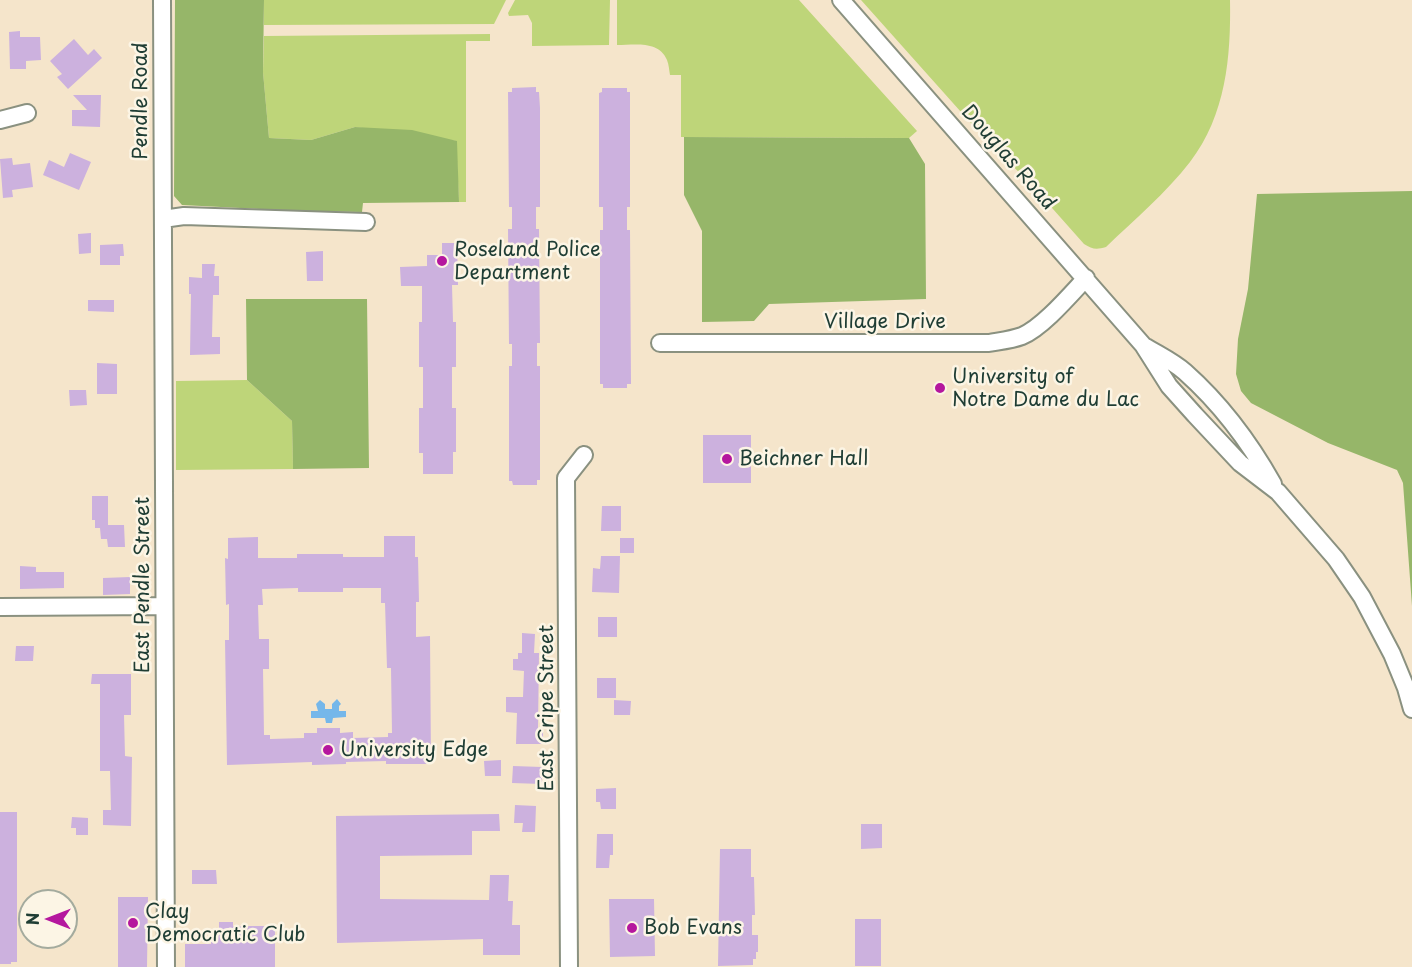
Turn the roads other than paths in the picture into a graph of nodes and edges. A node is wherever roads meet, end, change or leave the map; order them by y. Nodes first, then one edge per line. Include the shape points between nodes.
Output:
1 (162, 0) edge
2 (841, 0) edge
3 (27, 113) dead end
4 (0, 120) edge
5 (163, 211) junction
6 (366, 222) dead end
7 (1086, 278) junction
8 (660, 344) dead end
9 (1143, 345) junction
10 (584, 455) dead end
11 (1278, 492) junction
12 (164, 606) junction
13 (0, 607) edge
14 (1412, 709) edge
15 (166, 967) edge
16 (569, 967) edge

1 - 5 street, Pendle Road
2 - 7 street, Douglas Road
3 - 4 street
5 - 6 street via 184,216
5 - 12 street, East Pendle Street
7 - 8 street, Village Drive via 1035,328 1009,340
7 - 9 street, Douglas Road
9 - 11 street, Douglas Road via 1169,386 1195,415 1240,463
9 - 11 street, Douglas Road via 1184,370 1213,401 1254,449
10 - 16 street, East Cripe Street via 566,478
11 - 14 street, Douglas Road via 1336,559 1362,597 1392,654
12 - 13 street
12 - 15 street, East Pendle Street

